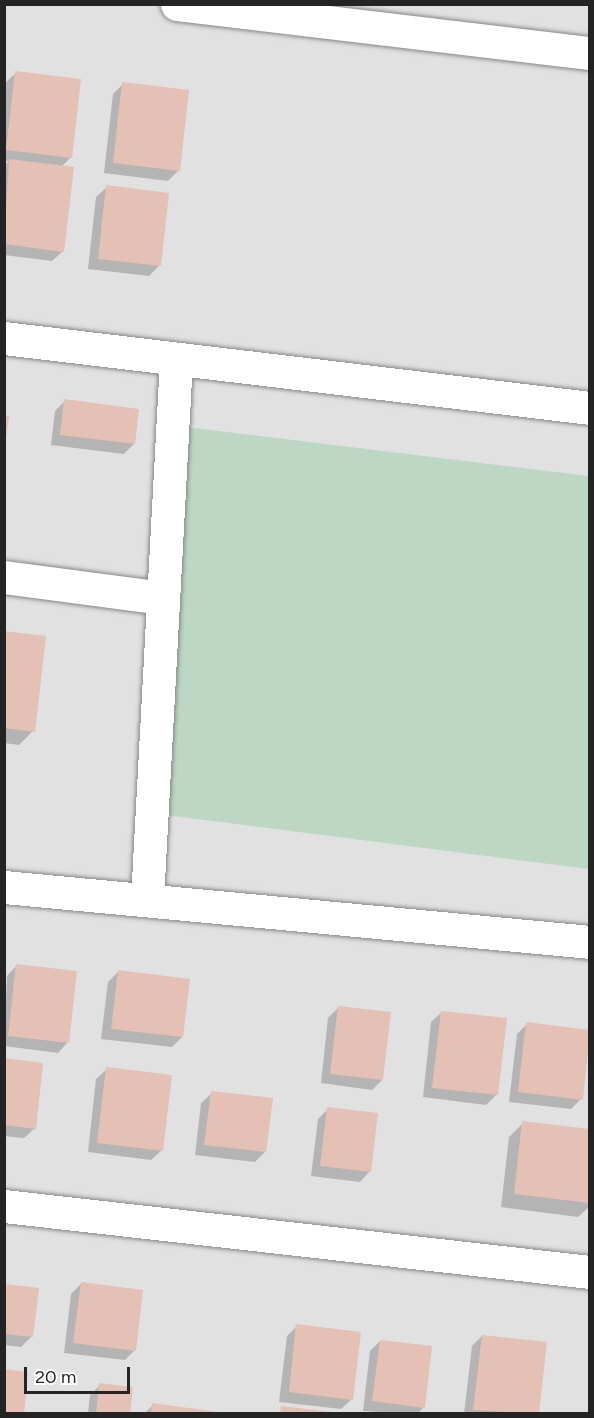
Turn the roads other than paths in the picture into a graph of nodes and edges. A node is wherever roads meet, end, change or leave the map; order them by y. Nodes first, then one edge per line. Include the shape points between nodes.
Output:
1 (177, 4) edge
2 (590, 53) edge
3 (4, 338) edge
4 (176, 359) junction
5 (590, 408) edge
6 (4, 577) edge
7 (163, 598) junction
8 (4, 886) edge
9 (147, 900) junction
10 (590, 942) edge
11 (4, 1206) edge
12 (590, 1272) edge

1 - 2 street
3 - 4 street
4 - 5 street
4 - 7 street
6 - 7 street
7 - 9 street
8 - 9 street
9 - 10 street
11 - 12 street

